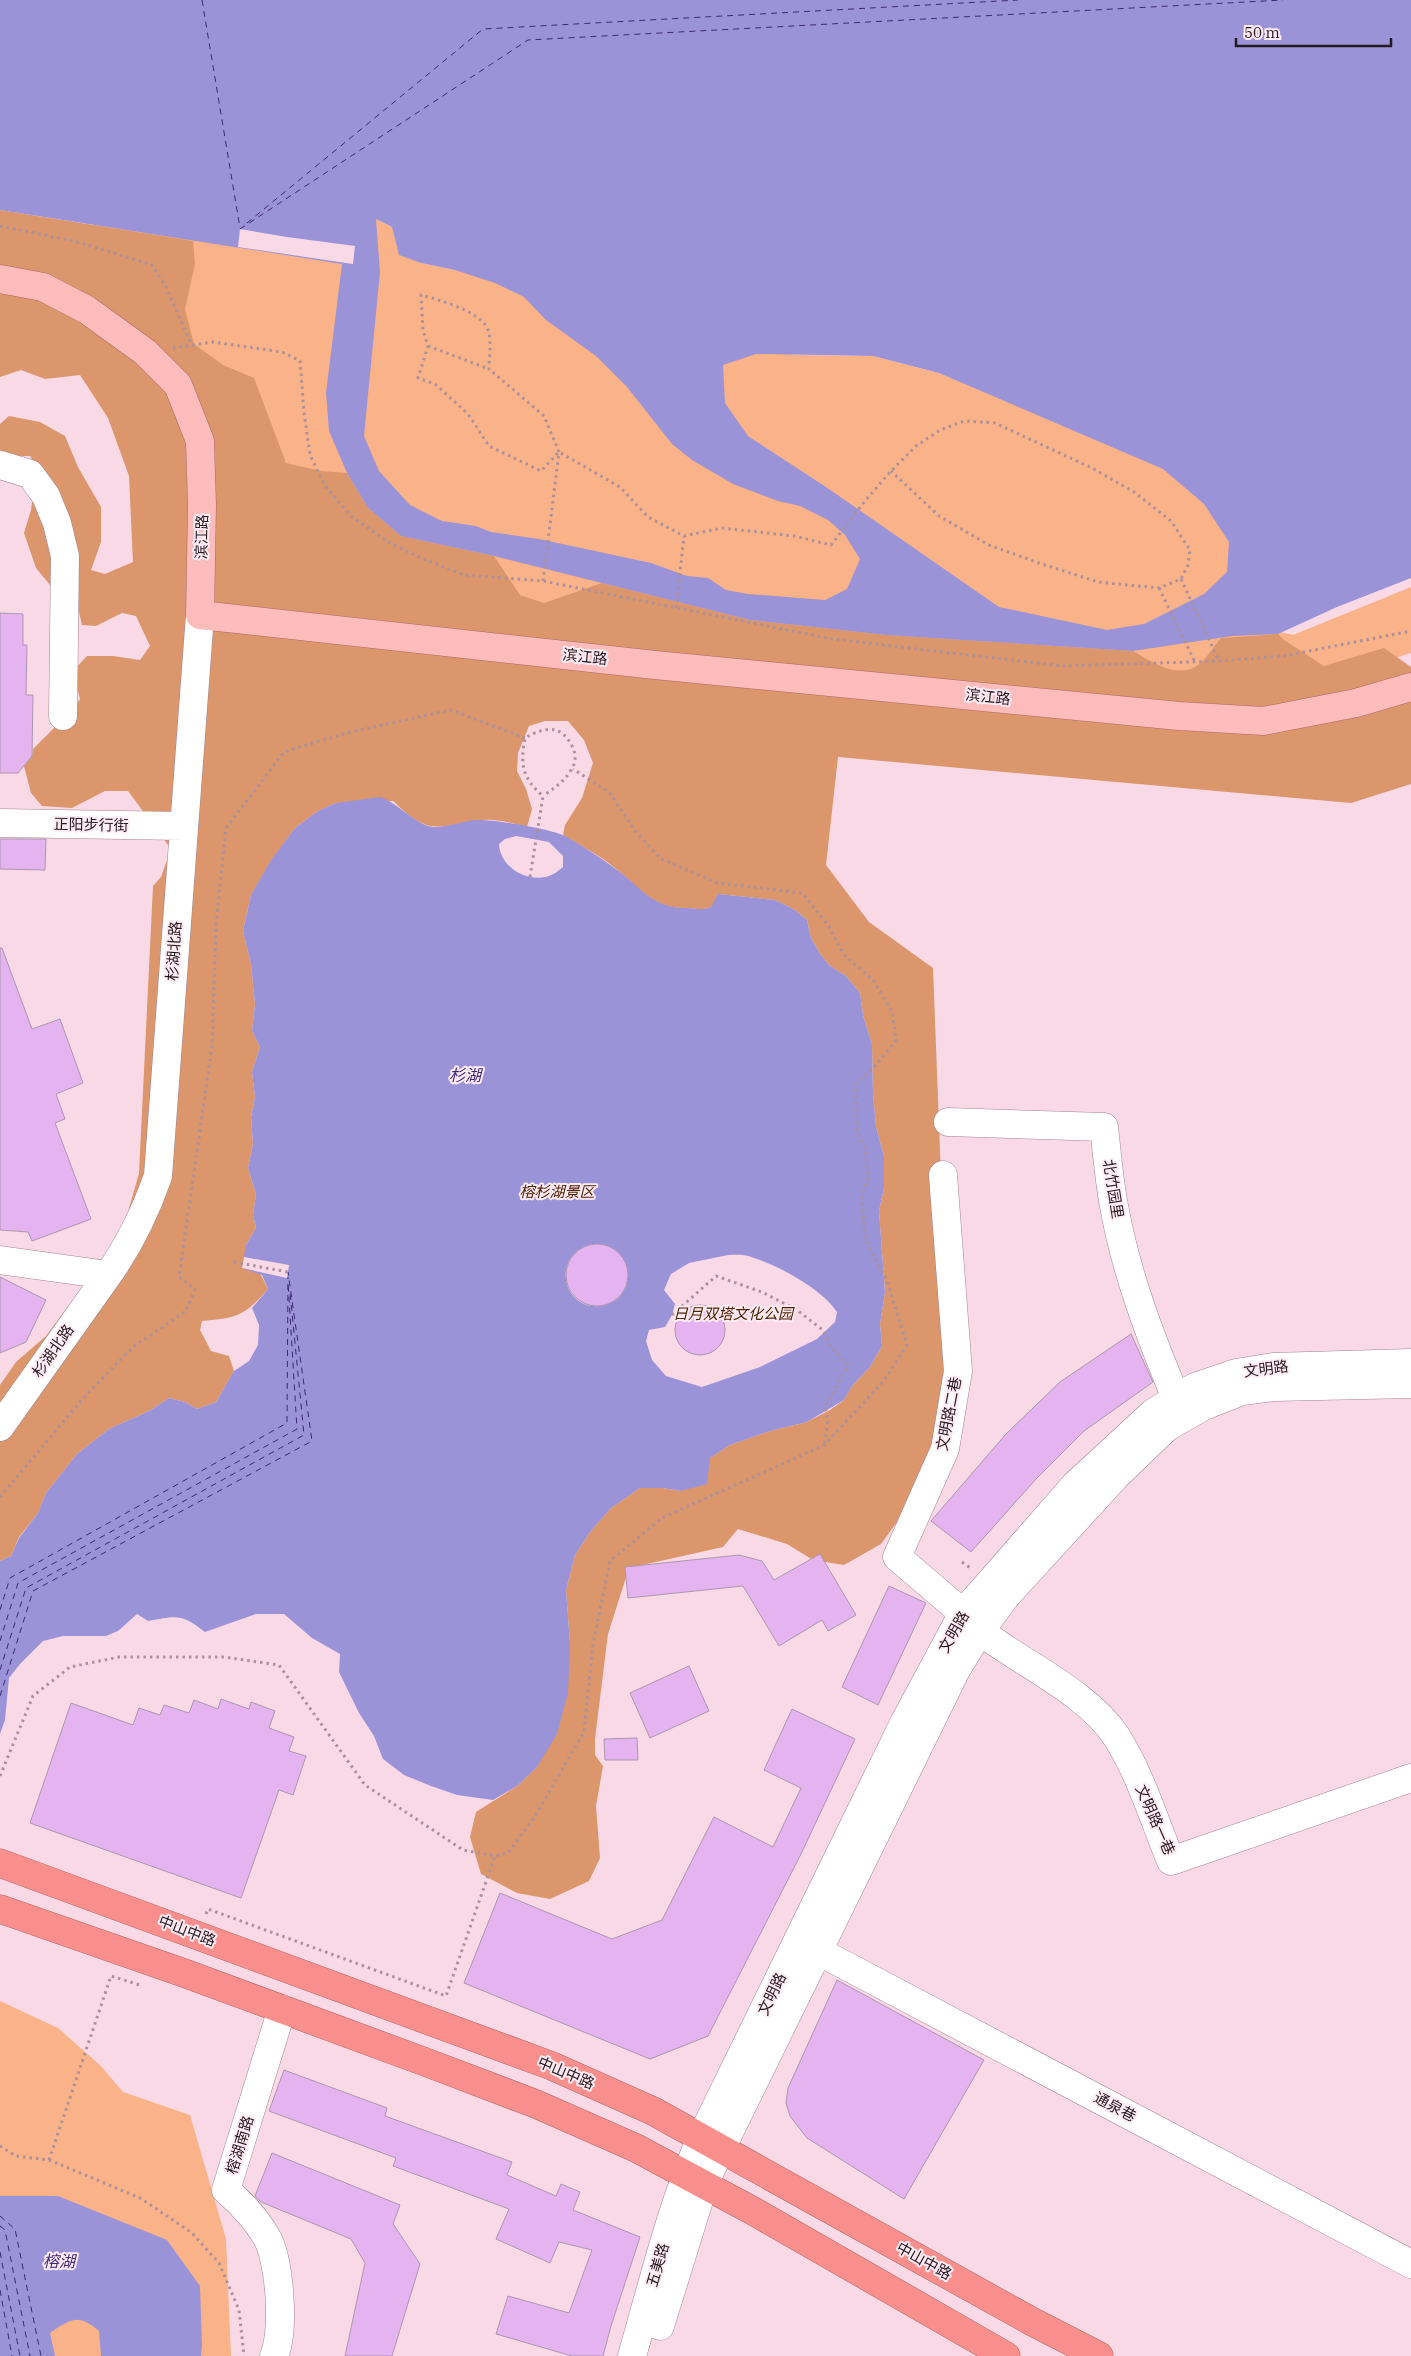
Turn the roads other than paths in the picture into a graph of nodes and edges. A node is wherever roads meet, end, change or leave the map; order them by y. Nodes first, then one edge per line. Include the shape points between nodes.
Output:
1 (0, 278) edge
2 (0, 466) edge
3 (200, 615) junction
4 (1411, 687) edge
5 (63, 716) dead end
6 (0, 824) edge
7 (182, 826) junction
8 (948, 1122) dead end
9 (943, 1175) dead end
10 (0, 1260) edge
11 (108, 1275) junction
12 (1411, 1362) edge
13 (1411, 1384) edge
14 (1176, 1398) junction
15 (0, 1427) edge
16 (972, 1622) junction
17 (1411, 1778) edge
18 (0, 1863) edge
19 (0, 1909) edge
20 (818, 1950) junction
21 (282, 2009) junction
22 (711, 2143) junction
23 (695, 2179) junction
24 (1411, 2264) edge
25 (274, 2356) edge
26 (632, 2356) edge
27 (650, 2356) edge
28 (1006, 2356) edge
29 (1099, 2356) edge

1 - 3 main road, 滨江路 via 43,286 87,310 145,352 178,385 200,441
2 - 5 street via 30,474 46,496 57,523 65,556
3 - 4 main road, 滨江路 via 645,664 1179,716 1263,721 1356,703
3 - 7 street, 杉湖北路
6 - 7 street, 正阳步行街
7 - 11 street, 杉湖北路 via 158,1176 137,1230
8 - 14 street, 北竹园里 via 1104,1127 1114,1206 1129,1270 1148,1332
9 - 16 street, 文明路二巷 via 958,1371 945,1449 897,1557
10 - 11 street
11 - 15 street, 杉湖北路
12 - 14 street, 文明路 via 1302,1365 1236,1372 1195,1387
13 - 16 street, 文明路 via 1282,1386 1242,1391 1204,1406 1167,1427 1116,1476 1008,1595
14 - 16 street, 文明路 via 1152,1413 1075,1485
16 - 17 street, 文明路一巷 via 1067,1690 1115,1734 1171,1861
16 - 20 street, 文明路 via 956,1670
16 - 22 street, 文明路 via 905,1721
18 - 22 highway, 中山中路 via 552,2066 653,2112
19 - 21 highway
20 - 22 street, 文明路
20 - 24 street, 通泉巷
21 - 23 highway via 536,2104 636,2148
21 - 25 street, 榕湖南路 via 226,2190 248,2210 267,2238 281,2304 278,2347
22 - 23 street
22 - 29 highway, 中山中路
23 - 26 street, 五美路 via 671,2220
23 - 27 street, 五美路
23 - 28 highway

